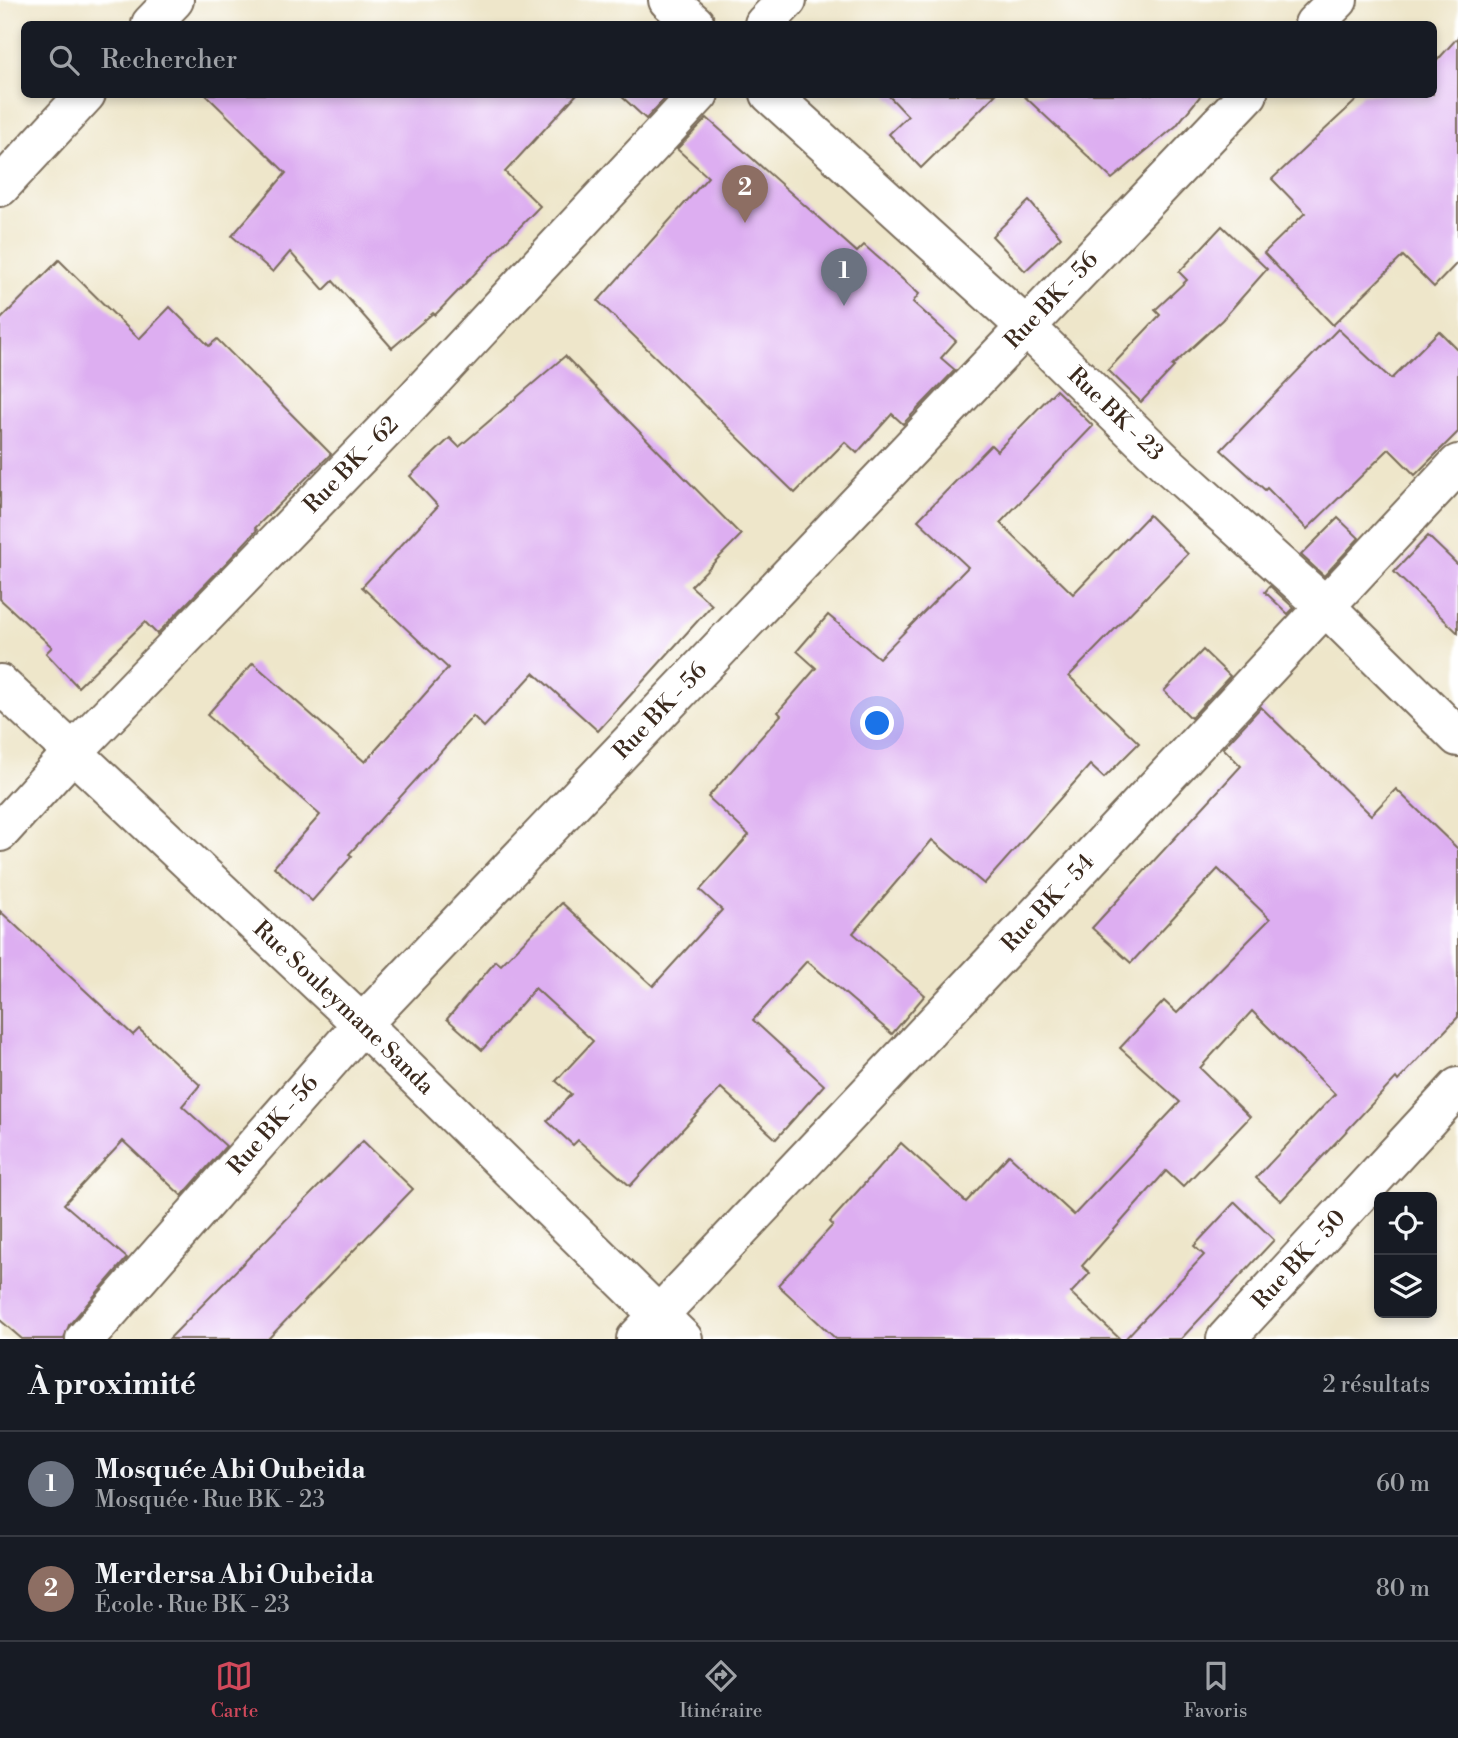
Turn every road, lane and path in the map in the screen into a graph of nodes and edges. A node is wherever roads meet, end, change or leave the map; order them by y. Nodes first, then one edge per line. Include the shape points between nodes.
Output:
1 (174, 0) edge
2 (668, 0) edge
3 (787, 0) edge
4 (1338, 0) edge
5 (154, 21) edge
6 (692, 21) edge
7 (767, 21) edge
8 (1317, 21) edge
9 (82, 98) edge
10 (695, 98) edge
11 (774, 98) edge
12 (1244, 98) edge
13 (0, 187) edge
14 (1026, 327) junction
15 (1458, 464) edge
16 (1325, 606) junction
17 (0, 684) edge
18 (1458, 737) edge
19 (74, 752) junction
20 (0, 832) edge
21 (362, 1024) junction
22 (1458, 1087) edge
23 (659, 1331) edge
24 (85, 1339) edge
25 (1226, 1339) edge

1 - 5 street
2 - 6 street
3 - 7 street
4 - 8 street
9 - 13 street
10 - 19 street, Rue BK - 62
11 - 14 street, Rue BK - 23
12 - 14 street, Rue BK - 56
14 - 16 street, Rue BK - 23 via 1168,465
14 - 21 street, Rue BK - 56
15 - 16 street, Rue BK - 54
16 - 18 street, Rue BK - 23
16 - 23 street, Rue BK - 54 via 1006,948
17 - 19 street, Rue Souleymane Sanda
19 - 20 street, Rue BK - 62
19 - 21 street, Rue Souleymane Sanda
21 - 23 street, Rue Souleymane Sanda
21 - 24 street, Rue BK - 56
22 - 25 street, Rue BK - 50

